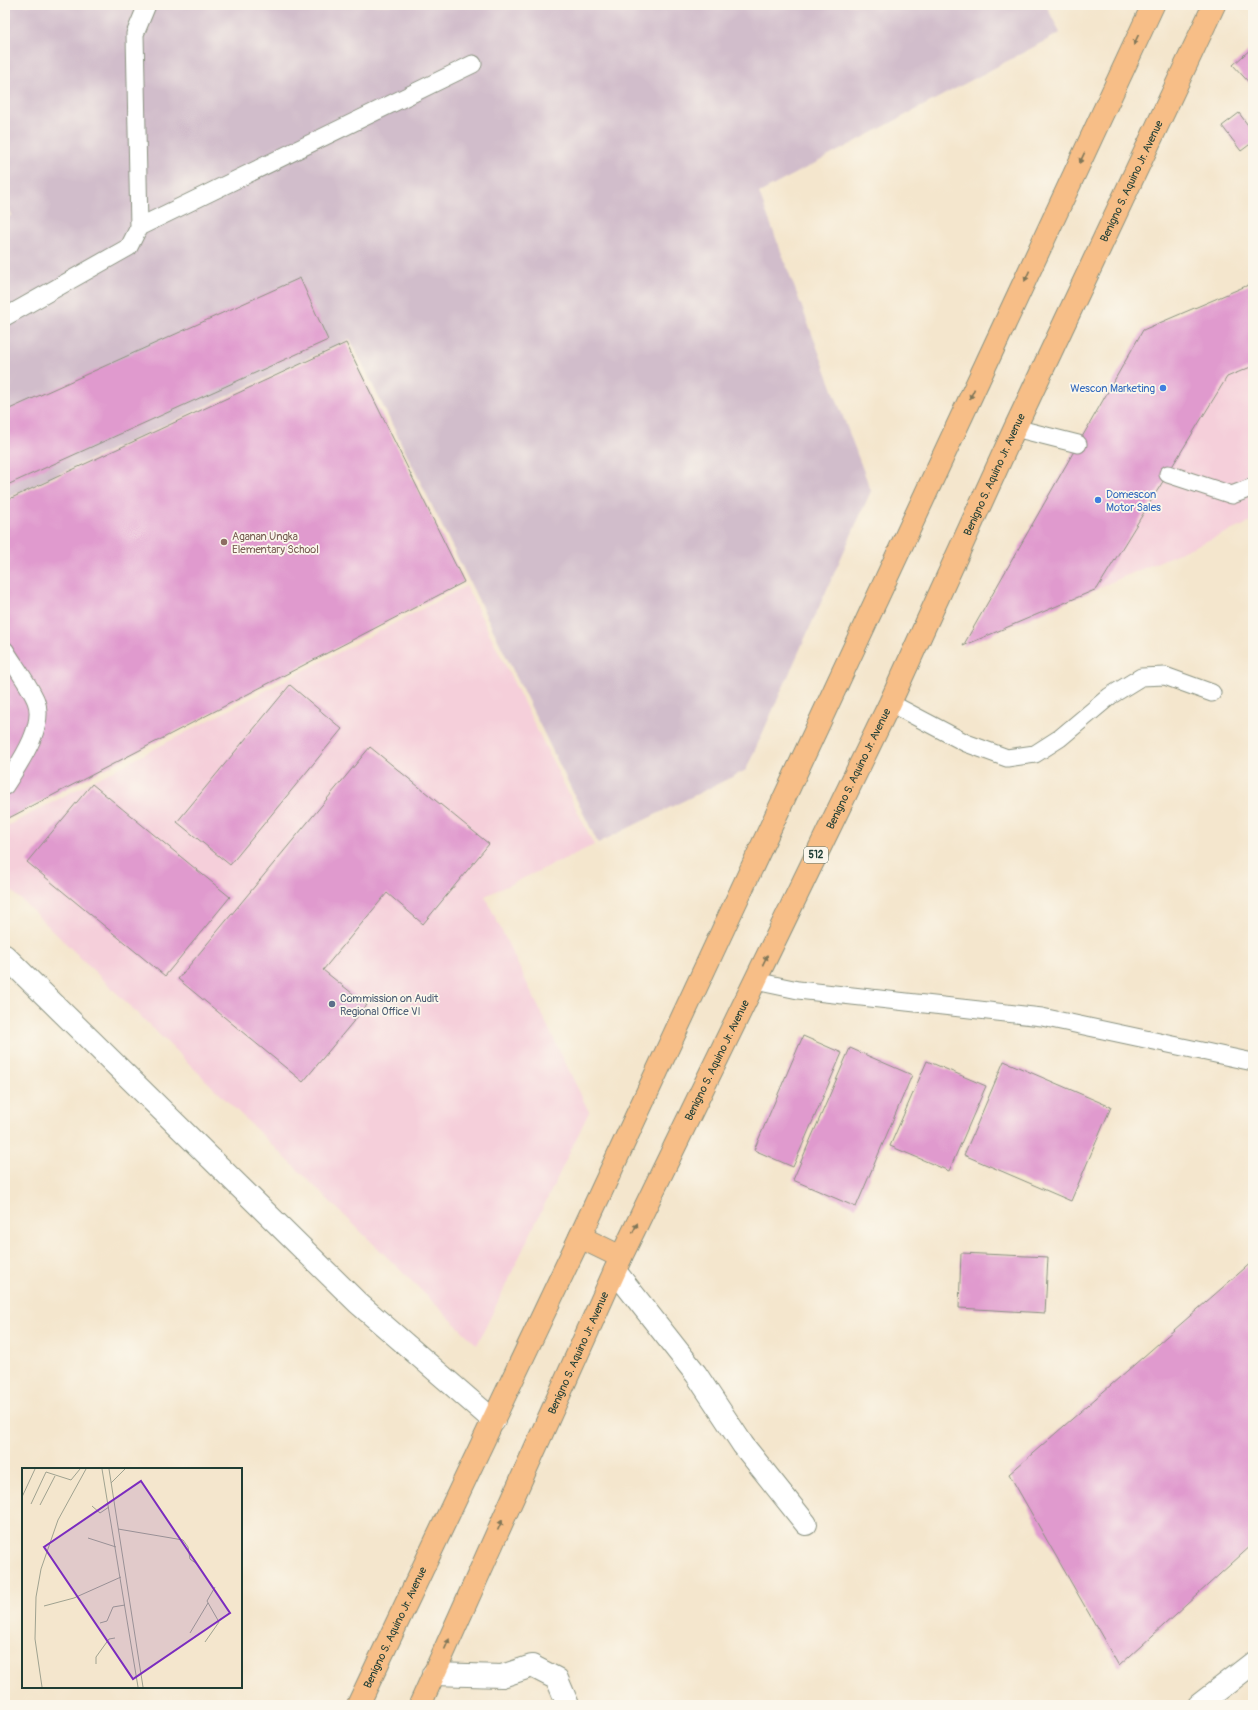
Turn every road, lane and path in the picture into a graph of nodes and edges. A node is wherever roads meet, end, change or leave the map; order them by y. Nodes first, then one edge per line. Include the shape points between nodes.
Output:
1 (147, 5) edge
2 (1153, 5) edge
3 (1214, 5) edge
4 (472, 64) dead end
5 (139, 227) junction
6 (5, 317) edge
7 (1015, 428) junction
8 (1078, 444) dead end
9 (1168, 474) dead end
10 (1253, 487) edge
11 (5, 650) edge
12 (1212, 693) dead end
13 (890, 703) junction
14 (5, 786) edge
15 (5, 956) edge
16 (755, 981) junction
17 (1253, 1062) edge
18 (580, 1237) junction
19 (618, 1264) junction
20 (494, 1421) junction
21 (806, 1524) dead end
22 (1253, 1663) edge
23 (433, 1674) junction
24 (358, 1705) edge
25 (420, 1705) edge
26 (568, 1705) edge
27 (1199, 1705) edge

1 - 5 lane via 135,34
2 -> 18 main road, Benigno S. Aquino Jr. Avenue
3 - 7 main road, Benigno S. Aquino Jr. Avenue / 512
4 - 5 lane
5 - 6 lane via 130,247
7 - 8 lane
7 - 13 main road, Benigno S. Aquino Jr. Avenue / 512
9 - 10 lane via 1232,495
11 - 14 lane via 36,702 38,723 24,755
12 - 13 lane via 1165,676 1141,676 1110,696 1060,738 1035,754 1007,758 966,743
16 -> 13 main road, Benigno S. Aquino Jr. Avenue / 512
15 - 20 street via 358,1303
16 - 17 lane via 798,990 1042,1017
19 -> 16 main road, Benigno S. Aquino Jr. Avenue / 512
18 - 19 main road
18 - 20 main road, Benigno S. Aquino Jr. Avenue
19 - 21 street via 743,1445
23 -> 19 main road, Benigno S. Aquino Jr. Avenue / 512
20 - 24 main road, Benigno S. Aquino Jr. Avenue
22 - 27 street
23 - 25 main road, Benigno S. Aquino Jr. Avenue / 512
23 - 26 street via 502,1676 532,1666 557,1678

